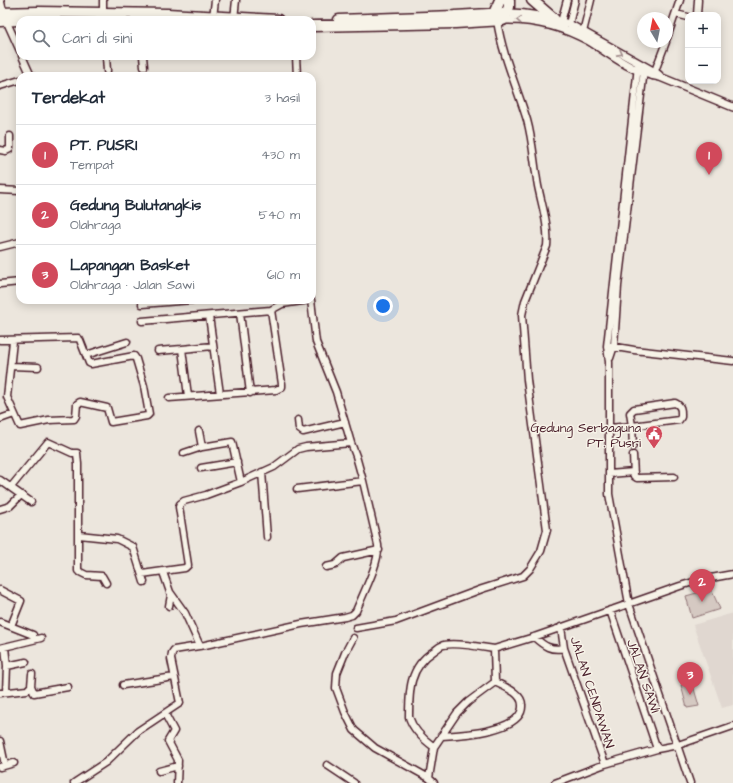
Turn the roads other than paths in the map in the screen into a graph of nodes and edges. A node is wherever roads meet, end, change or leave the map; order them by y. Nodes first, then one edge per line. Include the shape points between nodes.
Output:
1 (0, 0) edge
2 (102, 0) edge
3 (215, 0) edge
4 (236, 0) edge
5 (500, 0) edge
6 (509, 0) edge
7 (532, 0) edge
8 (567, 0) edge
9 (575, 0) edge
10 (591, 0) edge
11 (680, 0) edge
12 (698, 0) edge
13 (697, 12) edge
14 (676, 14) junction
15 (107, 16) edge
16 (190, 16) edge
17 (213, 16) edge
18 (234, 16) edge
19 (685, 16) edge
20 (2, 17) edge
21 (498, 17) junction
22 (316, 20) edge
23 (558, 20) junction
24 (368, 22) junction
25 (673, 22) edge
26 (569, 24) junction
27 (316, 26) edge
28 (583, 32) junction
29 (16, 43) edge
30 (664, 48) edge
31 (24, 60) edge
32 (106, 60) edge
33 (143, 60) edge
34 (296, 60) edge
35 (144, 67) dead end
36 (641, 68) junction
37 (107, 71) dead end
38 (29, 72) edge
39 (297, 72) edge
40 (656, 75) junction
41 (16, 81) edge
42 (0, 86) edge
43 (733, 107) edge
44 (10, 136) dead end
45 (0, 150) edge
46 (0, 190) edge
47 (16, 191) edge
48 (16, 243) edge
49 (0, 247) edge
50 (16, 282) edge
51 (0, 284) edge
52 (282, 304) edge
53 (311, 304) edge
54 (271, 310) junction
55 (240, 313) junction
56 (209, 316) junction
57 (142, 321) dead end
58 (0, 340) edge
59 (13, 340) junction
60 (127, 342) dead end
61 (212, 346) junction
62 (610, 346) junction
63 (182, 350) junction
64 (158, 351) dead end
65 (86, 355) junction
66 (733, 361) edge
67 (11, 366) junction
68 (38, 367) dead end
69 (250, 392) junction
70 (220, 394) junction
71 (188, 396) junction
72 (169, 398) dead end
73 (14, 414) junction
74 (0, 419) edge
75 (298, 420) dead end
76 (345, 422) junction
77 (632, 426) junction
78 (609, 428) junction
79 (199, 431) dead end
80 (351, 443) junction
81 (633, 446) dead end
82 (202, 447) junction
83 (184, 453) dead end
84 (633, 455) dead end
85 (237, 462) junction
86 (201, 468) dead end
87 (262, 472) junction
88 (634, 472) junction
89 (610, 474) junction
90 (674, 477) dead end
91 (0, 480) edge
92 (363, 481) junction
93 (240, 482) junction
94 (11, 487) junction
95 (297, 489) dead end
96 (21, 495) junction
97 (32, 502) dead end
98 (0, 509) edge
99 (78, 535) junction
100 (267, 537) dead end
101 (378, 550) junction
102 (326, 567) dead end
103 (163, 572) junction
104 (142, 574) junction
105 (733, 574) edge
106 (144, 582) dead end
107 (106, 583) dead end
108 (0, 590) edge
109 (170, 592) junction
110 (629, 604) junction
111 (169, 606) dead end
112 (610, 610) junction
113 (0, 622) edge
114 (10, 626) junction
115 (561, 627) junction
116 (356, 628) dead end
117 (33, 635) dead end
118 (534, 637) junction
119 (41, 638) dead end
120 (353, 638) dead end
121 (200, 646) junction
122 (3, 648) edge
123 (564, 648) junction
124 (494, 649) junction
125 (26, 662) dead end
126 (7, 666) junction
127 (32, 674) dead end
128 (174, 677) junction
129 (495, 682) junction
130 (123, 685) dead end
131 (31, 686) junction
132 (68, 687) dead end
133 (3, 692) edge
134 (165, 714) junction
135 (733, 726) edge
136 (442, 736) junction
137 (0, 741) edge
138 (678, 745) junction
139 (434, 747) junction
140 (657, 749) junction
141 (14, 762) dead end
142 (605, 764) junction
143 (327, 765) dead end
144 (2, 766) edge
145 (178, 766) junction
146 (158, 771) dead end
147 (431, 780) edge
148 (74, 783) edge
149 (177, 783) edge
150 (354, 783) edge
151 (555, 783) edge
152 (690, 783) edge

1 - 20 street
2 - 15 street
3 - 17 street
4 - 18 street
5 - 21 highway
6 - 21 highway
7 - 23 highway
8 - 23 street
9 - 26 street
10 - 28 street
11 - 14 street
12 - 13 street
14 - 19 street
14 - 25 street
15 - 16 highway
15 - 20 highway via 38,12
20 - 29 street
21 - 23 street via 527,14
21 - 24 highway
36 -> 21 street via 612,57 588,41 559,27
21 - 116 street via 500,40 528,128 548,238 522,315 527,380 547,530 541,551 523,576 396,621
22 - 24 highway
23 - 26 street
24 - 27 highway
26 - 28 street
28 -> 36 street
30 - 40 street
31 - 38 street
32 - 37 street
33 - 35 street
34 - 39 street
36 - 40 street
36 - 62 street
40 - 43 street
41 - 42 street
44 - 45 street via 10,149
46 - 47 street
48 - 49 street
50 - 51 street
52 - 54 street
53 - 76 street via 316,342
54 - 55 street
54 - 69 street via 282,387 276,390
55 - 56 street
55 - 69 street
56 - 57 street
56 - 61 street
58 - 59 street
59 - 65 street via 78,338
59 - 67 street
60 - 65 street
61 - 63 street
61 - 70 street
62 - 66 street
62 - 78 street
63 - 64 street
63 - 71 street
65 - 73 street via 90,364 135,357 149,415 111,422 107,408 80,402 77,404 74,419 49,420 21,426
67 - 68 street
67 - 73 street via 7,397
69 - 70 street
70 - 71 street
71 - 72 street
73 - 74 street
75 - 76 street via 299,429 304,432
76 - 80 street
77 - 77 street via 630,413 634,409 675,403 680,408 679,420
77 - 78 street
77 - 81 street
78 - 89 street
79 - 82 street
80 - 87 street via 301,448 274,467
80 - 92 street
82 - 83 street
82 - 85 street via 232,442
84 - 88 street
85 - 86 street
85 - 93 street
87 - 93 street
87 - 100 street
88 - 89 street
88 - 90 street via 637,478
89 - 110 street via 609,494
91 - 94 street
92 - 95 street
92 - 101 street
93 - 103 street via 180,504 188,564 185,568
94 - 96 street
94 - 99 street via 48,442 78,455
96 - 97 street
96 - 98 street via 10,506
99 - 104 street via 118,539 133,547
99 - 107 street via 78,571 86,575 102,576
101 - 102 street via 343,558 335,565
101 - 121 street via 374,566 356,611 352,615
103 - 104 street
103 - 109 street
104 - 106 street
105 - 110 street via 700,580
108 - 114 street via 21,600
109 - 111 street
109 - 121 street via 185,613
110 - 112 street
110 - 138 street
112 - 115 street
112 - 140 street, JALAN SAWI
113 - 114 street
114 - 117 street
115 - 118 street
115 - 123 street, JALAN CENDAWAN
118 - 123 street via 549,648
118 - 124 street
119 - 122 street
120 - 147 street via 338,673 336,688 354,730 375,748
121 - 128 street via 172,652
122 - 126 street
123 - 142 street, JALAN CENDAWAN
124 - 129 street
124 - 139 street via 444,644 428,655 417,668 412,678 409,717 417,732
125 - 126 street
126 - 133 street
127 - 131 street
128 - 130 street
128 - 134 street via 180,702
129 - 136 street via 457,713
129 - 136 street via 516,693 522,702 523,710 515,721 473,734
131 - 132 street via 34,693
131 - 133 street via 27,690
134 - 145 street via 174,730 168,741 178,760
134 - 148 street via 138,731 106,762
135 - 138 street
136 - 139 street
137 - 144 street
138 - 140 street
138 - 152 street
139 - 147 street
140 - 142 street
141 - 144 street
142 - 151 street
143 - 150 street
145 - 146 street
145 - 149 street

